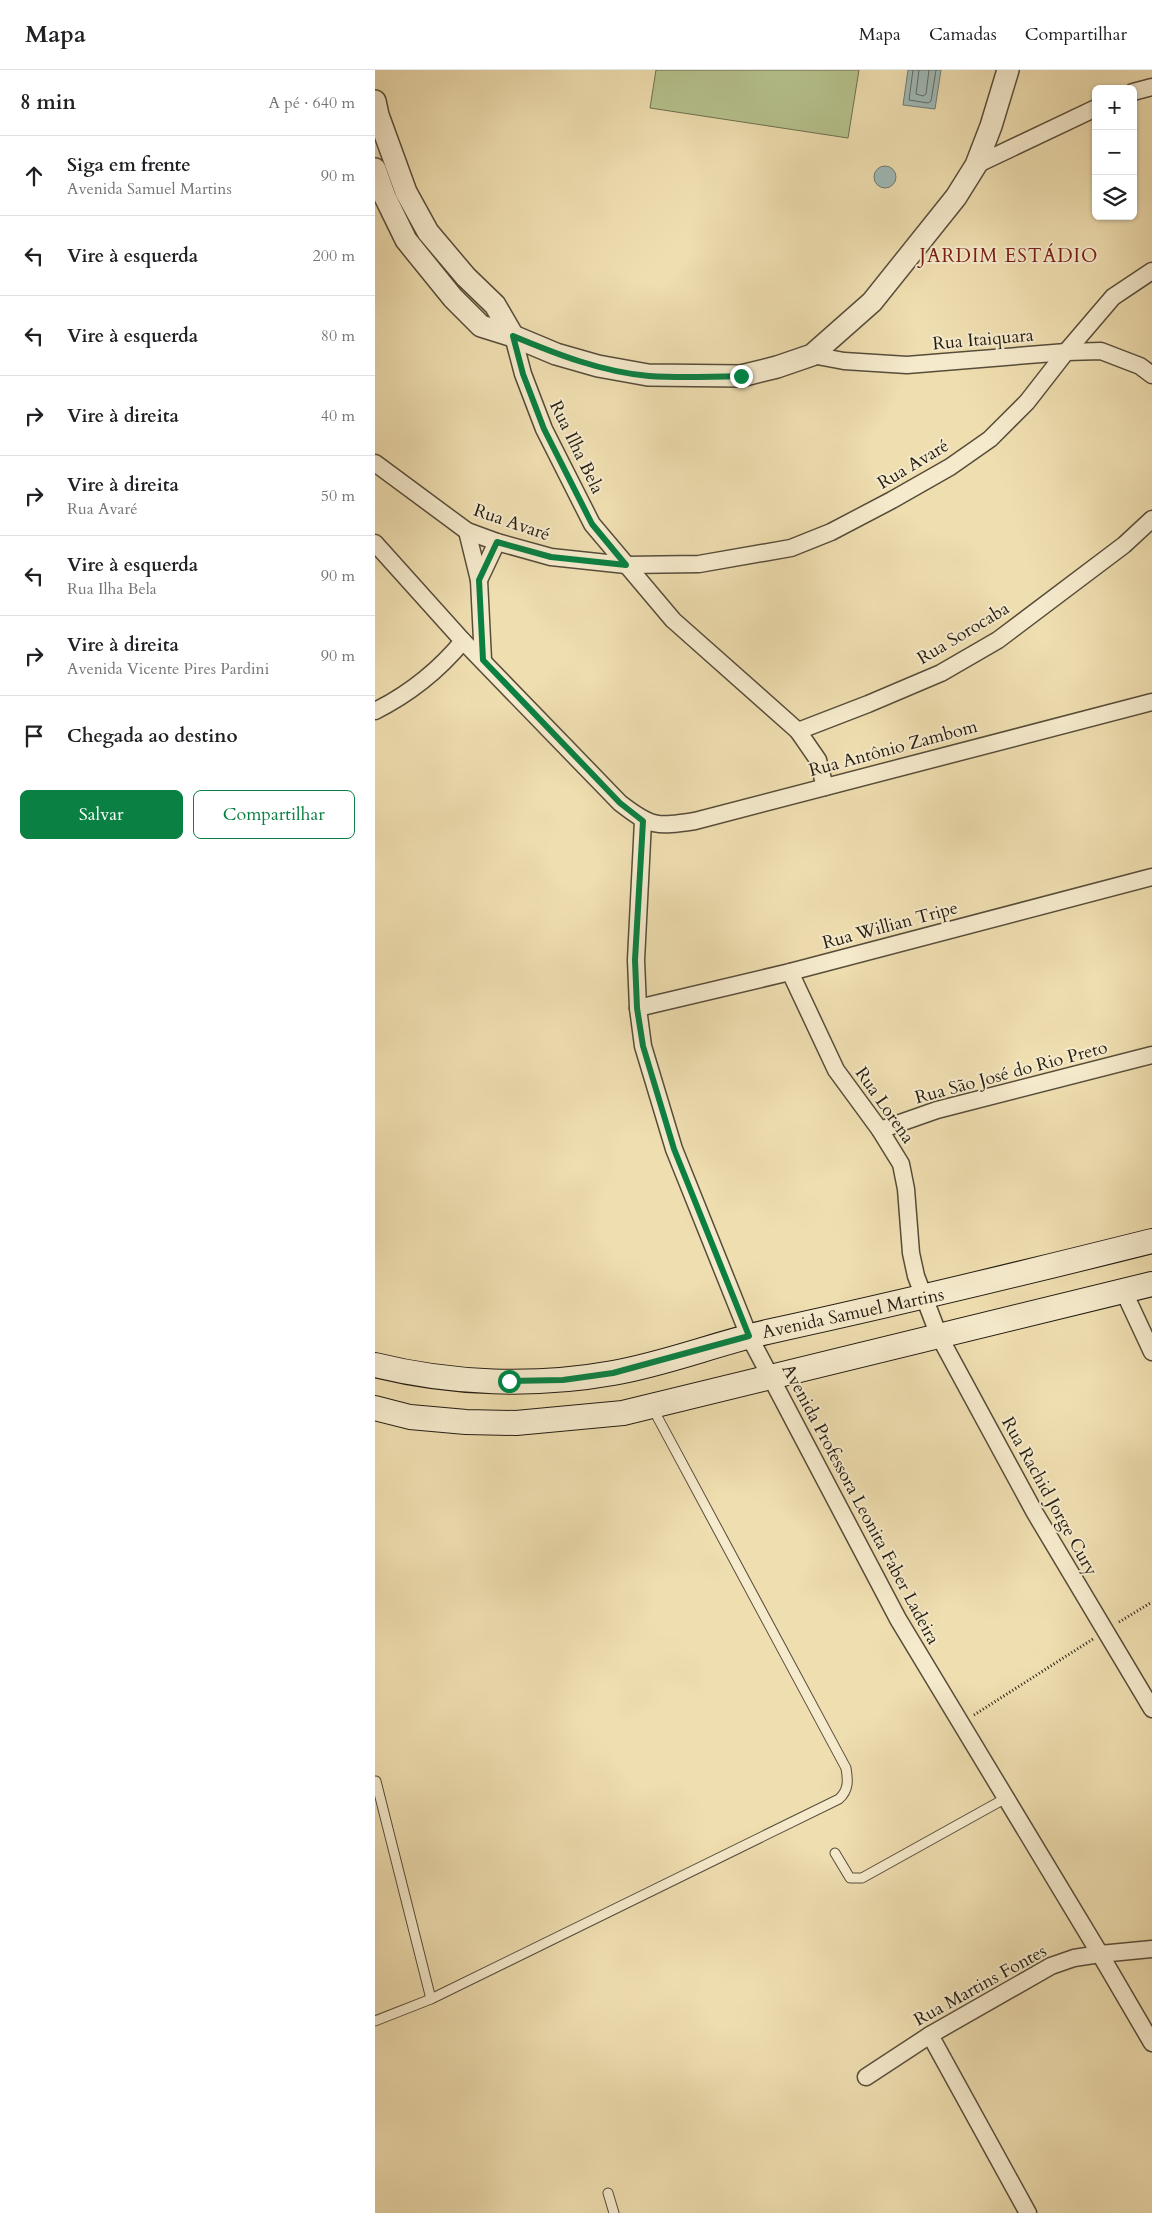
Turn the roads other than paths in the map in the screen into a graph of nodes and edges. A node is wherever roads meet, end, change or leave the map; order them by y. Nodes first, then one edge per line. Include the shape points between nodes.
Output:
1 (1008, 70) edge
2 (1152, 87) edge
3 (1137, 91) edge
4 (375, 101) edge
5 (1092, 110) edge
6 (976, 165) junction
7 (375, 169) edge
8 (1152, 271) edge
9 (513, 336) junction
10 (1066, 352) junction
11 (813, 355) junction
12 (1152, 375) edge
13 (375, 463) edge
14 (1152, 518) edge
15 (467, 531) junction
16 (375, 542) edge
17 (497, 542) junction
18 (626, 565) junction
19 (479, 580) junction
20 (463, 641) junction
21 (483, 660) junction
22 (1152, 702) edge
23 (375, 711) edge
24 (798, 730) junction
25 (825, 786) junction
26 (643, 821) junction
27 (1152, 877) edge
28 (790, 972) junction
29 (637, 1008) junction
30 (1152, 1054) edge
31 (880, 1130) junction
32 (1152, 1241) edge
33 (1152, 1284) edge
34 (1124, 1292) junction
35 (923, 1298) junction
36 (749, 1336) junction
37 (939, 1336) junction
38 (1152, 1352) edge
39 (375, 1365) edge
40 (770, 1378) junction
41 (652, 1407) junction
42 (375, 1408) edge
43 (1152, 1709) edge
44 (376, 1781) edge
45 (1006, 1798) junction
46 (835, 1853) dead end
47 (1152, 1949) edge
48 (1100, 1954) junction
49 (431, 1999) junction
50 (375, 2021) edge
51 (930, 2035) junction
52 (1152, 2043) edge
53 (866, 2077) dead end
54 (609, 2193) dead end
55 (614, 2213) edge
56 (1028, 2213) edge

1 - 6 street
2 - 3 street
4 - 9 street via 405,192 428,232 495,305
5 - 6 street
6 - 11 street via 957,197 872,302
7 - 9 street via 406,240 453,298 481,326
8 - 10 street, Rua Avaré via 1113,297
9 - 11 street via 556,354 648,376 741,376
9 - 18 street, Rua Ilha Bela via 523,374 544,429 592,524
10 - 11 street, Rua Itaiquara via 907,365 843,361
10 - 12 street, Rua Itaiquara via 1101,351 1140,366
10 - 18 street, Rua Avaré via 1027,402 990,439 950,467 831,532 791,548 749,556 699,564
13 - 15 street, Rua Avaré
14 - 24 street, Rua Sorocaba via 1124,544 998,640 941,673
15 - 17 street, Rua Avaré
15 - 19 street
16 - 20 street
17 - 18 street, Rua Avaré via 551,557
17 - 19 street
18 - 24 street via 673,620
19 - 21 street
20 - 21 street
20 - 23 street via 420,683
21 - 26 street via 620,803
22 - 25 street, Rua Antônio Zambom
24 - 25 street via 818,760
25 - 26 street, Rua Antônio Zambom via 695,821 667,825
26 - 29 street, Avenida Professora Leonita Faber Ladeira via 635,960
27 - 28 street, Rua Willian Tripe
28 - 29 street, Rua Willian Tripe
28 - 31 street, Rua Lorena via 836,1070
29 - 36 street, Avenida Professora Leonita Faber Ladeira via 643,1046 674,1149
30 - 31 street, Rua São José do Rio Preto via 937,1110
31 - 35 street, Rua Lorena via 904,1177 911,1254
32 - 35 main road, Avenida Samuel Martins
33 - 34 main road
34 - 37 main road
34 - 38 street
35 - 36 main road, Avenida Samuel Martins
35 - 37 street, Rua Rachid Jorge Cury
36 - 39 main road, Avenida Samuel Martins via 613,1373 563,1380 449,1378
36 - 40 street, Avenida Professora Leonita Faber Ladeira
37 - 40 main road
37 - 43 street, Rua Rachid Jorge Cury via 1035,1513
40 - 41 main road
40 - 45 street, Avenida Professora Leonita Faber Ladeira via 898,1619
41 - 42 main road via 516,1423 410,1417
41 - 49 lane via 846,1768 845,1794
44 - 49 lane
45 - 46 lane via 862,1878 850,1878
45 - 48 street, Avenida Professora Leonita Faber Ladeira
47 - 48 street, Rua Martins Fontes
48 - 51 street, Rua Martins Fontes via 1051,1966
48 - 52 street, Avenida Professora Leonita Faber Ladeira
49 - 50 lane
51 - 53 street, Rua Martins Fontes
51 - 56 street
54 - 55 lane

